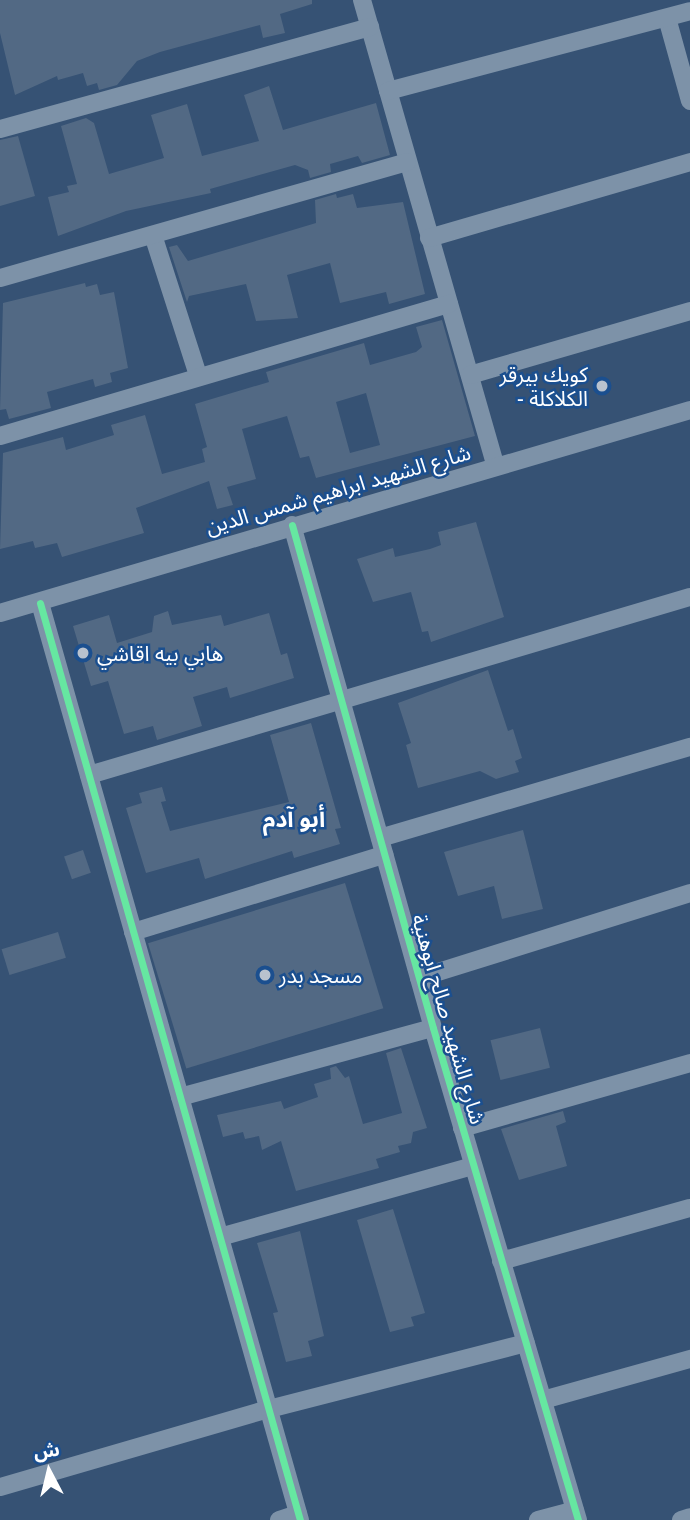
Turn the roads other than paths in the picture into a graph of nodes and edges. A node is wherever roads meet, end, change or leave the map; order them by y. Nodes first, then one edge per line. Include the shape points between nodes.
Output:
1 (362, 0) edge
2 (690, 11) edge
3 (667, 18) junction
4 (370, 27) junction
5 (388, 91) junction
6 (690, 101) edge
7 (0, 129) edge
8 (407, 162) junction
9 (690, 162) edge
10 (153, 235) junction
11 (429, 237) junction
12 (0, 278) edge
13 (449, 304) junction
14 (690, 311) edge
15 (198, 374) junction
16 (470, 375) junction
17 (690, 410) edge
18 (0, 436) edge
19 (496, 466) junction
20 (292, 525) junction
21 (690, 597) edge
22 (40, 603) junction
23 (0, 613) edge
24 (341, 698) junction
25 (690, 747) edge
26 (89, 775) junction
27 (382, 847) junction
28 (690, 893) edge
29 (133, 932) junction
30 (419, 978) junction
31 (433, 1028) junction
32 (690, 1063) edge
33 (180, 1097) junction
34 (462, 1128) junction
35 (473, 1166) junction
36 (690, 1208) edge
37 (220, 1237) junction
38 (501, 1261) junction
39 (526, 1343) junction
40 (690, 1359) edge
41 (543, 1400) junction
42 (269, 1409) junction
43 (0, 1487) edge
44 (577, 1515) edge
45 (299, 1517) edge
46 (690, 1517) edge
47 (279, 1520) edge
48 (538, 1520) edge
49 (681, 1520) edge

1 - 4 street
2 - 3 street
3 - 5 street
3 - 6 street
4 - 5 street
4 - 7 street
5 - 8 street
8 - 10 street
8 - 11 street
9 - 11 street
10 - 12 street
10 - 15 street
11 - 13 street
13 - 15 street
13 - 16 street
14 - 16 street
15 - 18 street
16 - 19 street
17 - 19 street, شارع الشهيد ابراهيم شمس الدين
19 - 20 street, شارع الشهيد ابراهيم شمس الدين
20 - 22 street, شارع الشهيد ابراهيم شمس الدين
20 - 24 street, شارع الشهيد صالح ابوهنية
21 - 24 street
22 - 23 street, شارع الشهيد ابراهيم شمس الدين
22 - 26 street
24 - 26 street
24 - 27 street, شارع الشهيد صالح ابوهنية
25 - 27 street
26 - 29 street
27 - 29 street
27 - 30 street, شارع الشهيد صالح ابوهنية
28 - 30 street
29 - 33 street
30 - 31 street, شارع الشهيد صالح ابوهنية
31 - 33 street
31 - 34 street, شارع الشهيد صالح ابوهنية
32 - 34 street
33 - 37 street
34 - 35 street, شارع الشهيد صالح ابوهنية
35 - 37 street
35 - 38 street, شارع الشهيد صالح ابوهنية
36 - 38 street
37 - 42 street
38 - 39 street, شارع الشهيد صالح ابوهنية
39 - 41 street, شارع الشهيد صالح ابوهنية
39 - 42 street
40 - 41 street
41 - 44 street, شارع الشهيد صالح ابوهنية
42 - 43 street
42 - 45 street
44 - 48 street
45 - 47 street
46 - 49 street

